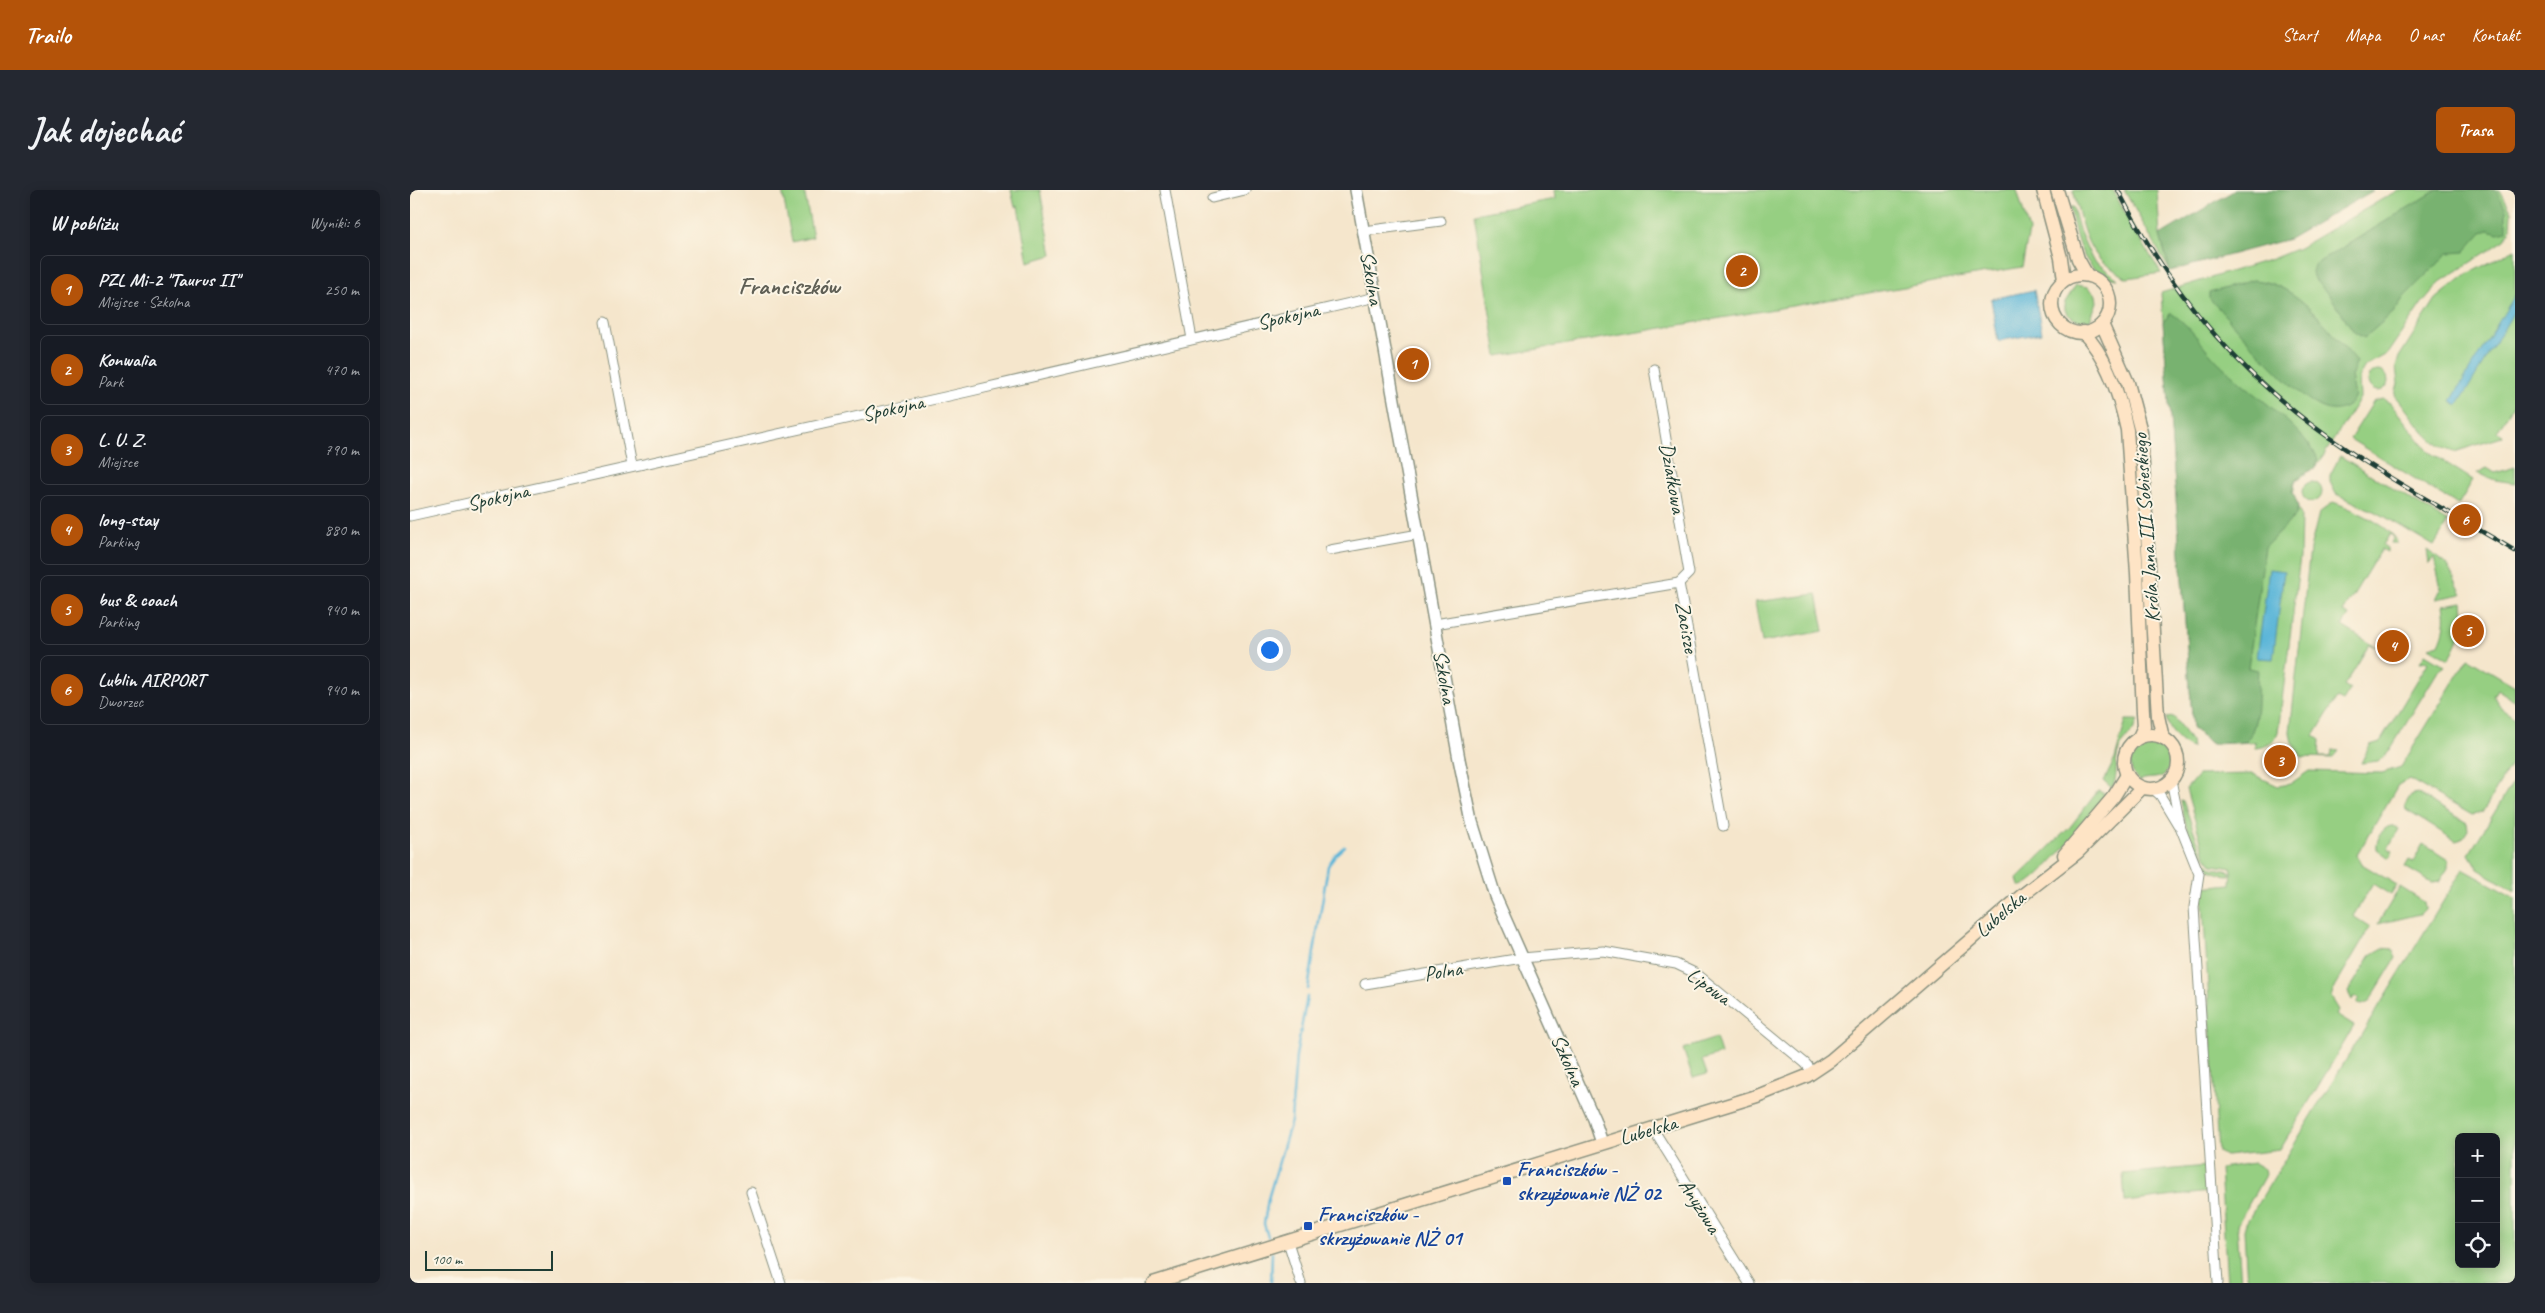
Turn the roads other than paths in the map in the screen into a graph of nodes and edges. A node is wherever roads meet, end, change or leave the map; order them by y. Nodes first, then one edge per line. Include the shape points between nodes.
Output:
1 (1165, 190) edge
2 (1245, 190) edge
3 (1356, 190) edge
4 (2043, 190) edge
5 (2057, 190) edge
6 (1212, 198) dead end
7 (1441, 220) dead end
8 (1364, 231) junction
9 (2087, 275) junction
10 (2064, 280) junction
11 (1376, 297) junction
12 (605, 322) dead end
13 (2102, 324) junction
14 (2084, 332) junction
15 (1192, 339) junction
16 (1654, 369) dead end
17 (632, 466) junction
18 (410, 516) edge
19 (1419, 534) junction
20 (1330, 550) dead end
21 (1680, 583) junction
22 (1436, 624) junction
23 (2139, 737) junction
24 (2163, 738) junction
25 (2127, 775) junction
26 (2171, 780) junction
27 (2148, 788) junction
28 (1723, 826) dead end
29 (2181, 829) junction
30 (2051, 870) junction
31 (1522, 958) junction
32 (1365, 984) dead end
33 (1813, 1072) junction
34 (1653, 1129) junction
35 (1602, 1143) junction
36 (751, 1192) dead end
37 (1288, 1242) junction
38 (781, 1283) edge
39 (1154, 1283) edge
40 (1301, 1283) edge
41 (1749, 1283) edge
42 (2218, 1283) edge

1 - 15 street
2 - 6 street
3 - 8 street, Szkolna
4 - 10 main road
5 - 9 main road via 2078,258
7 - 8 street
8 - 11 street, Szkolna
9 - 10 main road
9 - 13 main road via 2101,282 2109,296 2109,312
10 - 14 main road via 2054,294 2054,314 2068,329
11 - 15 street, Spokojna
11 - 19 street, Szkolna
12 - 17 street
13 - 14 main road
13 - 24 main road, Króla Jana III Sobieskiego via 2128,383 2141,432 2158,716
14 - 23 main road, Króla Jana III Sobieskiego via 2108,372 2123,411 2128,437 2144,726
15 - 17 street, Spokojna
16 - 21 street, Działkowa via 1689,573
17 - 18 street, Spokojna
19 - 20 street
19 - 22 street, Szkolna
21 - 22 street, Zacisze
21 - 28 street, Zacisze
22 - 31 street, Szkolna via 1474,830 1495,896
23 - 24 main road via 2154,735
23 - 25 main road via 2125,754
24 - 26 main road via 2173,746 2178,758
25 - 27 main road
25 - 30 main road, Lubelska via 2114,796
26 - 27 main road via 2163,786
26 - 29 street
27 - 29 street via 2160,795
27 - 30 main road, Lubelska via 2078,852
29 - 42 street via 2199,874 2194,907
30 - 33 main road, Lubelska via 1855,1040
31 - 32 street, Polna
31 - 33 street, Lipowa via 1603,951 1684,966 1704,979
31 - 35 street, Szkolna
33 - 34 main road, Lubelska via 1765,1094
34 - 35 main road, Lubelska
34 - 41 street, Anyżowa
35 - 37 main road, Lubelska
36 - 38 street
37 - 39 main road, Lubelska
37 - 40 street

